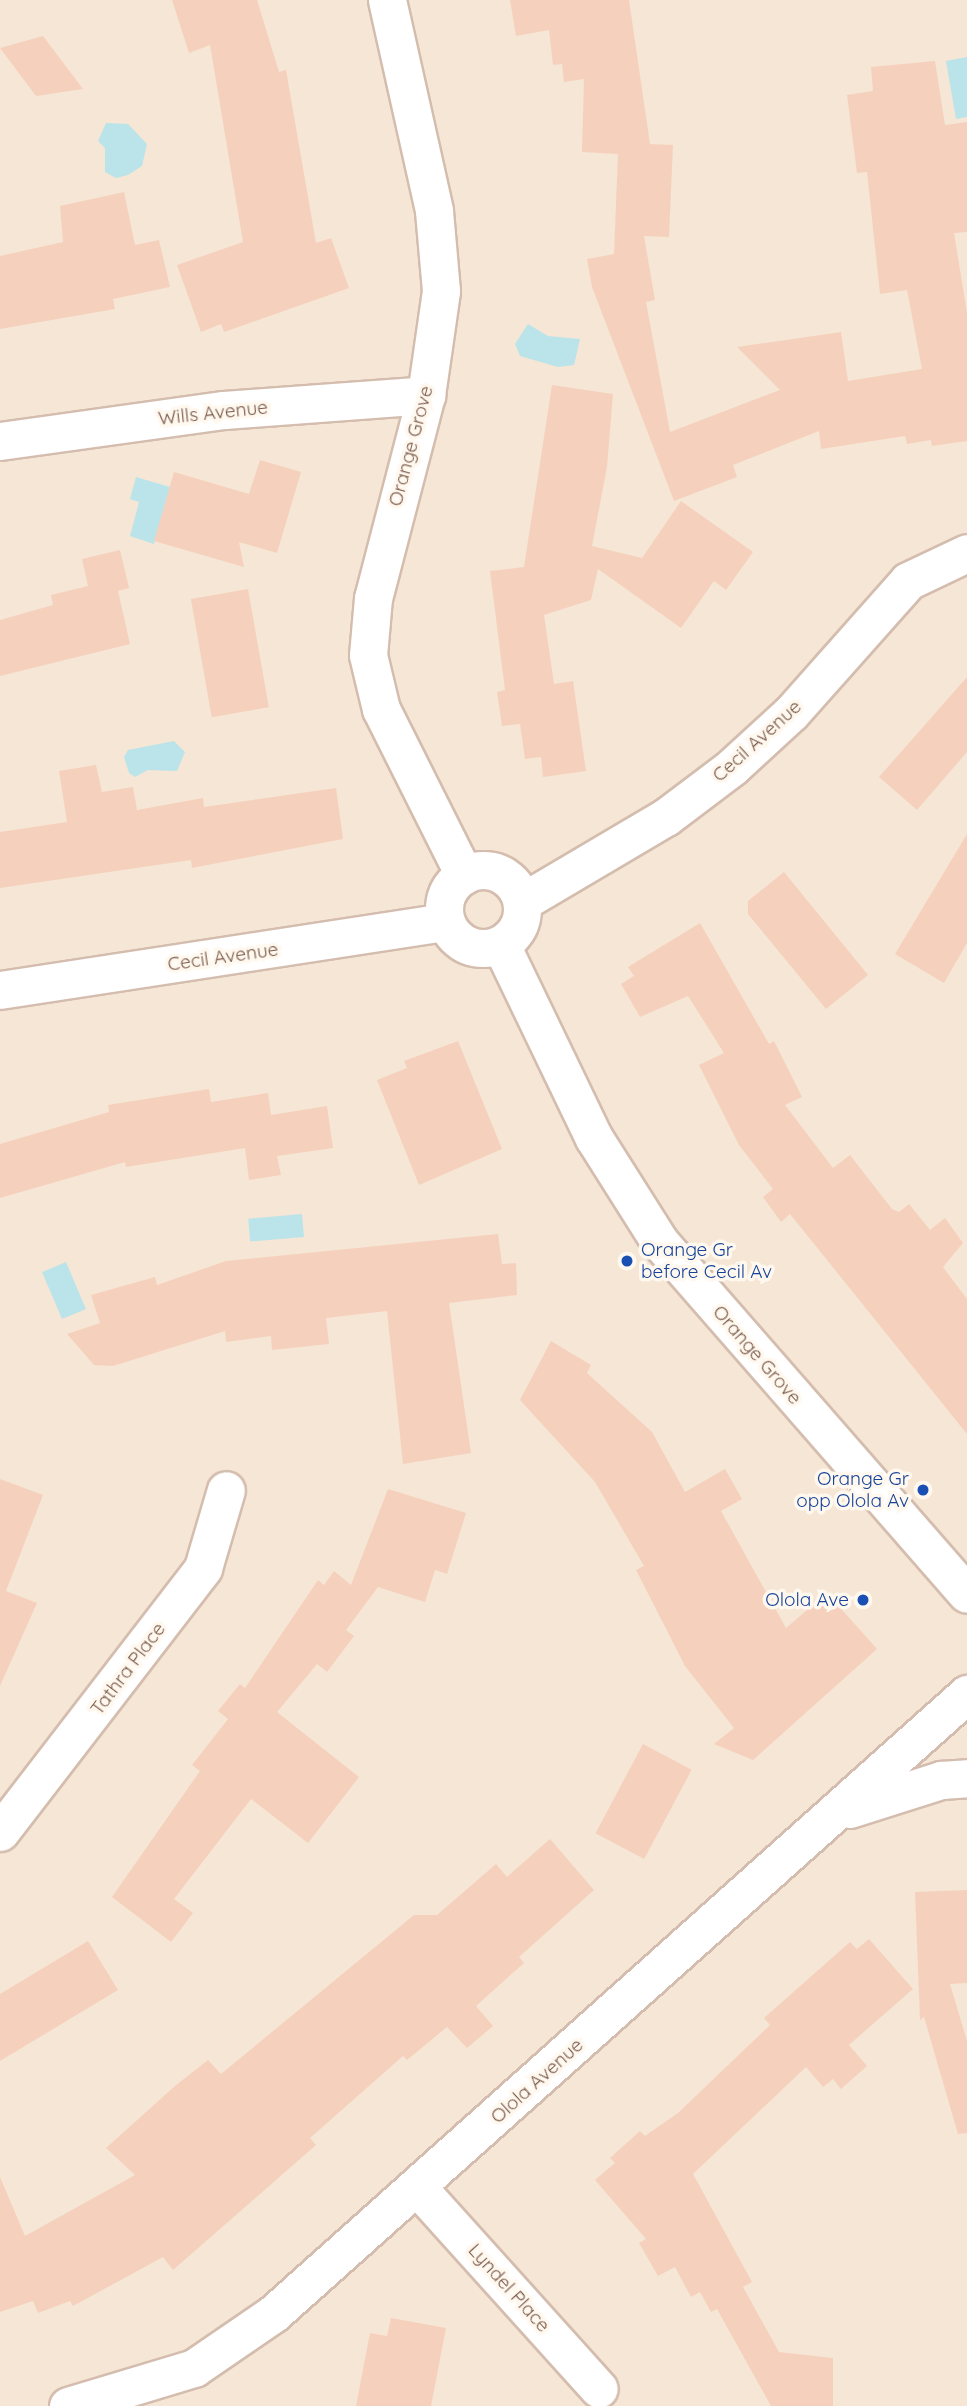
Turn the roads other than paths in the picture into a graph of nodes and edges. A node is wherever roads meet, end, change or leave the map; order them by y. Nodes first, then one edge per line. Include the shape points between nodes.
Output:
1 (387, 0) edge
2 (426, 395) junction
3 (0, 441) edge
4 (967, 553) edge
5 (464, 875) junction
6 (522, 902) junction
7 (446, 922) junction
8 (500, 945) junction
9 (0, 990) edge
10 (226, 1490) dead end
11 (967, 1594) edge
12 (967, 1694) edge
13 (967, 1778) edge
14 (832, 1815) junction
15 (0, 1832) edge
16 (418, 2188) junction
17 (600, 2389) dead end
18 (68, 2406) edge

1 - 2 street, Orange Grove via 440,252 441,291
2 - 3 street, Wills Avenue via 224,410
2 - 5 street, Orange Grove via 373,598 368,655 381,709
4 - 6 street, Cecil Avenue via 908,581 791,713 732,767 666,817
5 - 6 street via 500,873
5 - 7 street via 446,895
6 - 8 street via 519,927
7 - 8 street via 462,942 474,948
7 - 9 street, Cecil Avenue
8 - 11 street, Orange Grove via 594,1138 659,1241
10 - 15 street, Tathra Place via 203,1569
12 - 14 street, Olola Avenue
13 - 14 street via 889,1794
14 - 16 street, Olola Avenue
16 - 17 street, Lyndel Place
16 - 18 street, Olola Avenue via 273,2314 194,2368

